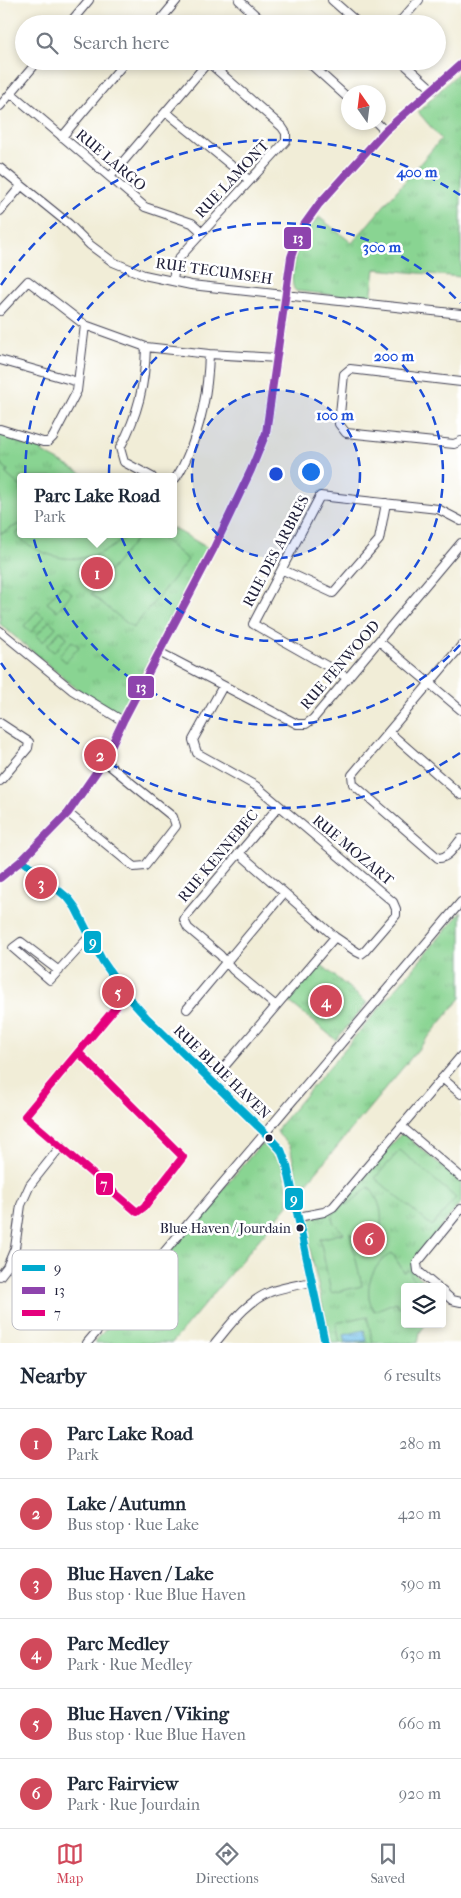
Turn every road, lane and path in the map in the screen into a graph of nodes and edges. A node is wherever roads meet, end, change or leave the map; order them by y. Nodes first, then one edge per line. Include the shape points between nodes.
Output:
1 (89, 0) edge
2 (177, 0) edge
3 (239, 0) edge
4 (332, 0) edge
5 (419, 0) edge
6 (251, 11) junction
7 (76, 15) edge
8 (164, 15) edge
9 (248, 15) edge
10 (255, 15) edge
11 (349, 15) edge
12 (406, 15) edge
13 (461, 64) edge
14 (30, 70) edge
15 (118, 70) edge
16 (201, 70) edge
17 (217, 70) edge
18 (317, 70) edge
19 (411, 70) edge
20 (433, 90) junction
21 (341, 92) edge
22 (11, 93) junction
23 (0, 106) edge
24 (166, 112) junction
25 (385, 131) joint
26 (62, 137) junction
27 (0, 168) edge
28 (110, 177) junction
29 (248, 180) junction
30 (21, 186) junction
31 (0, 211) edge
32 (202, 232) junction
33 (173, 281) junction
34 (284, 294) junction
35 (0, 311) edge
36 (461, 314) edge
37 (86, 325) junction
38 (146, 348) junction
39 (209, 354) junction
40 (277, 358) junction
41 (0, 360) edge
42 (78, 382) junction
43 (461, 382) edge
44 (0, 429) edge
45 (461, 440) edge
46 (145, 473) edge
47 (177, 476) edge
48 (386, 503) junction
49 (461, 521) edge
50 (461, 543) edge
51 (283, 570) junction
52 (0, 630) edge
53 (379, 641) junction
54 (461, 646) edge
55 (159, 652) junction
56 (348, 678) junction
57 (429, 683) junction
58 (223, 686) junction
59 (461, 710) edge
60 (123, 721) junction
61 (0, 723) edge
62 (389, 732) junction
63 (104, 761) junction
64 (0, 780) edge
65 (461, 795) edge
66 (279, 806) junction
67 (68, 813) junction
68 (461, 839) edge
69 (238, 853) junction
70 (22, 860) junction
71 (0, 878) edge
72 (284, 893) junction
73 (461, 902) edge
74 (90, 936) junction
75 (335, 936) junction
76 (227, 963) junction
77 (59, 971) junction
78 (126, 995) junction
79 (276, 1006) junction
80 (187, 1009) dead end
81 (79, 1053) junction
82 (461, 1056) edge
83 (442, 1078) junction
84 (212, 1081) junction
85 (461, 1094) edge
86 (401, 1126) junction
87 (265, 1133) junction
88 (61, 1146) junction
89 (461, 1177) edge
90 (461, 1209) edge
91 (298, 1217) junction
92 (14, 1250) edge
93 (166, 1250) edge
94 (12, 1255) edge
95 (0, 1276) edge
96 (312, 1282) junction
97 (432, 1283) edge
98 (446, 1295) edge
99 (461, 1302) edge
100 (98, 1330) edge
101 (87, 1343) edge
102 (215, 1343) edge
103 (325, 1343) edge

1 - 7 street
2 - 8 street
3 - 6 street
4 - 11 street
5 - 12 street
6 - 9 street
6 - 10 street
13 - 20 street
14 - 22 street
15 - 26 street
16 - 24 street
17 - 29 street, RUE LAMONT via 286,133 286,141
18 - 21 street
19 - 20 street
20 - 25 street
22 - 23 street
22 - 26 street, RUE LARGO
24 - 28 street
24 - 29 street
25 - 34 street via 308,216 291,257
26 - 28 street, RUE LARGO
27 - 30 street, RUE TECUMSEH
28 - 32 street, RUE LARGO via 145,207 192,223
29 - 32 street, RUE LAMONT
30 - 31 street
30 - 33 street, RUE TECUMSEH via 113,262 144,275
32 - 33 street, RUE LAMONT via 179,258
33 - 34 street, RUE TECUMSEH
34 - 36 street, RUE TECUMSEH
34 - 40 street
35 - 37 street via 28,281
37 - 38 street
37 - 42 street
38 - 39 street
38 - 46 street via 139,406 120,448 124,462
39 - 40 street
39 - 47 street via 202,419
40 - 55 street via 266,433 213,550
41 - 42 street
42 - 44 street via 77,392 48,442
43 - 45 street via 350,369 344,374 339,424 346,432 454,444
48 - 49 street, RUE DES ARBRES via 438,509
48 - 51 street, RUE DES ARBRES via 320,496
48 - 51 street via 379,540 333,593
50 - 53 street, RUE FENWOOD
51 - 56 street, RUE DES ARBRES via 254,624
52 - 60 street via 72,690
53 - 56 street, RUE FENWOOD
53 - 57 street
54 - 57 street
55 - 58 street, RUE FENWOOD
55 - 60 street
56 - 58 street, RUE FENWOOD via 314,719 306,724 297,724
57 - 59 street
57 - 62 street
58 - 66 street, RUE MOZART via 193,740 197,753 256,786
60 - 63 street
61 - 64 street via 29,742 28,748
62 - 65 street
62 - 68 street via 352,774 354,784 438,858 446,856
63 - 67 street
63 - 67 street via 172,817 176,826 145,866 139,868
66 - 69 street, RUE KENNEBEC
66 - 75 street, RUE MOZART via 393,902 396,916 361,954
67 - 70 street
69 - 72 street, RUE MOZART
69 - 76 street, RUE KENNEBEC via 184,920 188,928
70 - 71 street
70 - 74 street, RUE BLUE HAVEN via 68,899
72 - 75 street, RUE MOZART
72 - 76 street
73 - 87 street
74 - 77 street
74 - 78 street, RUE BLUE HAVEN
75 - 79 street
76 - 79 street, RUE KENNEBEC
76 - 80 street
77 - 77 street via 21,942 14,948 50,980
78 - 81 street
78 - 84 street, RUE BLUE HAVEN
79 - 84 street
81 - 88 street via 24,1116
81 - 88 street via 183,1157 137,1212
82 - 83 street
83 - 85 street
83 - 86 street
84 - 87 street, RUE BLUE HAVEN
86 - 89 street
86 - 91 street via 331,1208
87 - 91 street, RUE BLUE HAVEN via 285,1158
87 - 93 street
88 - 92 street via 30,1185 20,1205
90 - 97 street via 417,1261 418,1271
91 - 96 street, RUE BLUE HAVEN
94 - 95 street
96 - 102 street via 280,1289 260,1298 242,1311
96 - 103 street, RUE BLUE HAVEN
98 - 99 street
100 - 101 street

